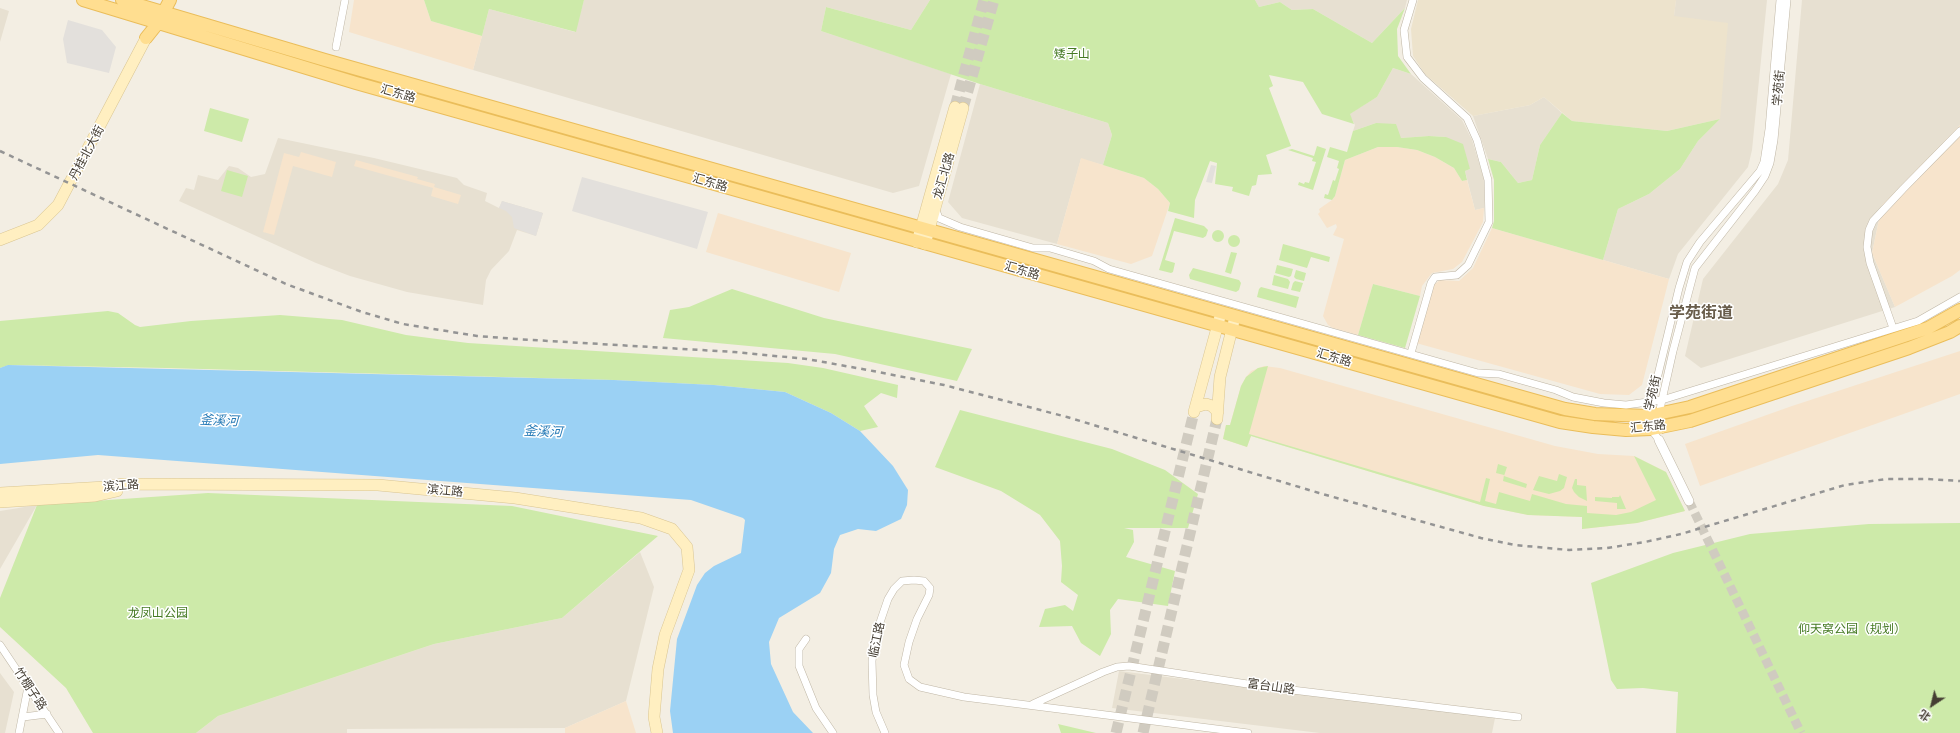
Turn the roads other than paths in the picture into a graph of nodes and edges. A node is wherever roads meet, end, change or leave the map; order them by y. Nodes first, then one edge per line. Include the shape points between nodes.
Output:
1 (83, 0) edge
2 (122, 0) edge
3 (170, 0) edge
4 (345, 0) edge
5 (1412, 0) edge
6 (1780, 0) edge
7 (1787, 0) edge
8 (156, 13) edge
9 (146, 38) joint
10 (336, 47) dead end
11 (1960, 131) edge
12 (935, 208) junction
13 (924, 230) junction
14 (0, 240) edge
15 (921, 243) junction
16 (1960, 297) edge
17 (1960, 310) edge
18 (1221, 313) junction
19 (1235, 317) junction
20 (1218, 326) junction
21 (1960, 326) edge
22 (1893, 328) junction
23 (1232, 330) junction
24 (1412, 353) junction
25 (1662, 400) junction
26 (1651, 401) junction
27 (1654, 415) junction
28 (1656, 428) junction
29 (1659, 440) junction
30 (124, 484) junction
31 (0, 485) edge
32 (0, 493) edge
33 (1689, 501) tunnel mouth
34 (0, 502) edge
35 (806, 639) dead end
36 (0, 645) edge
37 (28, 687) junction
38 (1033, 704) junction
39 (47, 714) junction
40 (23, 717) junction
41 (1518, 717) dead end
42 (19, 733) edge
43 (60, 733) edge
44 (650, 733) edge
45 (657, 733) edge
46 (833, 733) edge
47 (885, 733) edge
48 (1248, 733) edge

1 - 8 main road, 汇东路
2 - 8 main road, 汇东路
3 - 8 main road, 丹桂北大街
4 - 10 street
5 - 24 street via 1404,30 1407,57 1423,78 1467,118 1477,140 1488,180 1489,222 1468,265 1457,275 1436,277 1431,283
6 - 26 street, 学苑街 via 1764,162 1760,171 1700,242 1687,262 1678,288
7 - 25 street, 学苑街 via 1770,163 1755,191 1695,268
8 - 9 main road, 丹桂北大街
8 - 13 main road, 汇东路
8 - 15 main road, 汇东路 via 356,83
9 - 14 main road, 丹桂北大街 via 58,205 38,225
11 - 22 street via 1903,189 1873,222 1869,230 1867,247 1870,263
12 - 13 main road, 龙汇北路
12 - 13 main road, 龙汇北路 via 959,107
12 - 24 street via 939,218 960,227 1033,248 1050,248 1094,261 1109,269
13 - 15 main road, 龙汇北路
13 - 18 main road, 汇东路
15 - 20 main road, 汇东路
16 - 22 street via 1918,320
17 - 27 main road, 汇东路 via 1928,328 1690,407
18 - 19 main road, 汇东路
18 - 20 main road
19 - 23 main road
19 - 27 main road, 汇东路 via 1565,409 1595,414
20 - 23 main road, 汇东路
20 - 23 main road via 1195,410 1206,404 1215,408 1218,416 1220,377
21 - 28 main road, 汇东路 via 1909,348 1690,421
22 - 25 street
23 - 28 main road, 汇东路 via 1560,422 1593,427
24 - 26 street via 1478,373 1499,374 1573,397 1626,405
25 - 26 street
25 - 27 street, 学苑街
26 - 27 street, 学苑街
27 - 28 street, 学苑街
27 - 28 street, 学苑街
28 - 29 street, 学苑街
28 - 29 street, 学苑街
29 - 33 street
30 - 31 main road via 104,481
30 - 32 main road, 滨江路
30 - 45 main road, 滨江路 via 378,485 515,498 641,518 672,529 687,548 689,570 665,635 658,669 654,717
34 - 44 main road, 滨江路 via 95,496 124,490 379,490 514,504 638,524 668,534 682,550 683,569 659,634 653,664 648,719
35 - 46 street via 799,649 798,666 816,708
36 - 37 street, 竹棚子路
37 - 39 street, 竹棚子路
37 - 40 street
38 - 41 street, 富台山路 via 1103,672 1129,666 1267,687
38 - 47 street, 临江路 via 964,697 920,687 910,679 904,666 909,642 917,619 930,595 930,588 924,581 902,581 888,599 875,637 872,662 876,712
38 - 48 street
39 - 40 street
39 - 43 street, 竹棚子路
40 - 42 street

